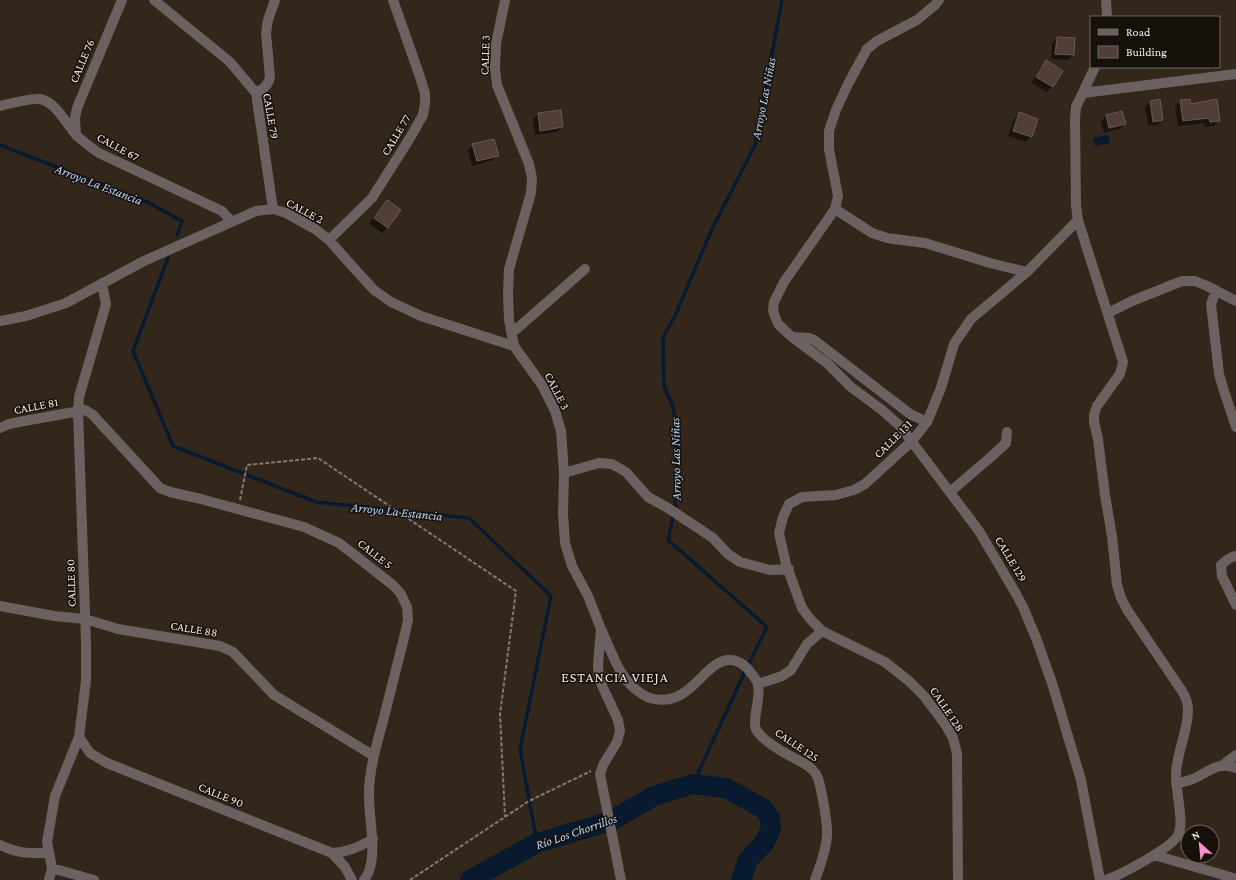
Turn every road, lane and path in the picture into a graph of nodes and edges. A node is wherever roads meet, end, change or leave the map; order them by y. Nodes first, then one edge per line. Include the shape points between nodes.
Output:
1 (122, 0) edge
2 (154, 0) edge
3 (275, 0) edge
4 (393, 0) edge
5 (505, 0) edge
6 (939, 0) edge
7 (1106, 0) edge
8 (1107, 16) edge
9 (1094, 68) edge
10 (1236, 74) edge
11 (256, 93) junction
12 (1082, 93) junction
13 (0, 106) edge
14 (76, 135) junction
15 (835, 208) junction
16 (273, 209) junction
17 (1078, 220) junction
18 (232, 222) junction
19 (329, 240) junction
20 (585, 269) dead end
21 (1027, 272) junction
22 (102, 284) junction
23 (1216, 290) junction
24 (1236, 301) edge
25 (1108, 313) junction
26 (0, 321) edge
27 (512, 333) junction
28 (792, 336) junction
29 (514, 346) junction
30 (78, 411) junction
31 (927, 422) junction
32 (1236, 427) edge
33 (0, 428) edge
34 (1007, 432) dead end
35 (912, 441) junction
36 (564, 473) junction
37 (950, 492) junction
38 (238, 510) junction
39 (1236, 556) edge
40 (789, 569) junction
41 (1236, 605) edge
42 (0, 606) edge
43 (85, 618) junction
44 (601, 629) junction
45 (822, 631) junction
46 (758, 684) junction
47 (79, 737) junction
48 (1236, 755) edge
49 (374, 756) junction
50 (602, 765) junction
51 (1223, 765) junction
52 (1236, 768) edge
53 (1176, 784) junction
54 (505, 817) junction
55 (373, 839) junction
56 (0, 845) edge
57 (49, 853) junction
58 (332, 853) junction
59 (1154, 855) junction
60 (52, 868) junction
61 (1236, 879) edge
62 (49, 880) edge
63 (94, 880) edge
64 (352, 880) edge
65 (364, 880) edge
66 (410, 880) edge
67 (622, 880) edge
68 (816, 880) edge
69 (958, 880) edge
70 (1100, 880) edge
71 (1106, 880) edge

1 - 14 street, CALLE 76 via 76,108
2 - 11 street, CALLE 79 via 230,62
3 - 11 street via 266,32 269,82
4 - 19 street, CALLE 77 via 425,93 423,115 372,198
5 - 27 street, CALLE 3 via 496,44 497,85 529,164 532,178 531,193 510,269 508,293
6 - 15 street via 917,20 867,49 848,84 829,131 829,149 838,196
7 - 8 street
9 - 12 street
10 - 12 street
11 - 16 street, CALLE 79
12 - 17 street via 1074,119
13 - 14 street, CALLE 67 via 39,98 45,100 60,113
14 - 18 street, CALLE 67 via 99,154 222,211
15 - 21 street via 872,233 887,238 925,243
15 - 28 street, CALLE 129 via 784,282 774,302 773,311 778,324
16 - 18 street, CALLE 2 via 256,211
16 - 19 street, CALLE 2 via 315,229
17 - 21 street, CALLE 131
17 - 25 street
18 - 22 street, CALLE 2 via 144,261
19 - 29 street, CALLE 2 via 374,290 391,302 421,316
20 - 27 street
21 - 31 street, CALLE 131 via 971,320 954,344 942,388
22 - 26 street, CALLE 2 via 66,303 26,316
22 - 30 street, CALLE 80 via 106,304 79,397
23 - 24 street
23 - 25 street via 1195,281 1182,281
23 - 32 street via 1211,304 1219,374
25 - 53 street via 1123,362 1120,374 1098,406 1094,422 1117,585 1128,611 1187,702
27 - 29 street, CALLE 3
28 - 31 street via 814,340 910,414
28 - 35 street, CALLE 129 via 828,364 851,388 882,410
29 - 36 street, CALLE 3 via 542,385 555,411 561,431
30 - 33 street, CALLE 81 via 24,420
30 - 38 street, CALLE 5 via 85,410 92,414 160,488
30 - 43 street, CALLE 80
31 - 35 street, CALLE 131
34 - 37 street via 1006,443
35 - 37 street, CALLE 129
35 - 40 street, CALLE 131 via 865,484 854,490 836,495 802,497 789,504 780,533
36 - 40 street via 599,463 612,464 626,472 648,497 713,538 740,562 770,570
36 - 44 street, CALLE 3 via 565,543 572,566
37 - 70 street, CALLE 129 via 979,531 1015,592 1036,638 1081,780
38 - 49 street, CALLE 5 via 304,527 340,543 401,594 407,607 408,620
38 - 54 path via 247,465 318,458 516,590 500,714
39 - 41 street via 1221,565 1222,576
40 - 45 street, CALLE 131 via 802,608
42 - 43 street, CALLE 88 via 54,616
43 - 47 street, CALLE 80 via 86,682
43 - 49 street, CALLE 88 via 118,629 220,646 233,652 274,695
44 - 46 street via 621,672 630,684 646,696 660,700 684,694 712,667 725,660 737,661 747,667
44 - 50 street, CALLE 3 via 599,679 618,720 620,731
45 - 46 street via 807,644 791,670 782,676
45 - 69 street, CALLE 128 via 885,662 924,696 945,724 957,754
46 - 68 street, CALLE 125 via 755,727 760,736 807,765 818,779 827,835
47 - 57 street, CALLE 80 via 55,796 47,842
47 - 58 street, CALLE 90 via 90,753 107,763
48 - 51 street
49 - 55 street, CALLE 5 via 369,791
50 - 54 path via 529,801
50 - 67 street via 600,774
51 - 52 street
51 - 53 street
53 - 59 street via 1181,819 1179,835
54 - 66 path
55 - 58 street via 344,852
55 - 65 street, CALLE 5 via 371,864
56 - 57 street via 27,854
57 - 60 street, CALLE 80
58 - 64 street, CALLE 90
59 - 61 street
59 - 71 street
60 - 62 street, CALLE 80
60 - 63 street

